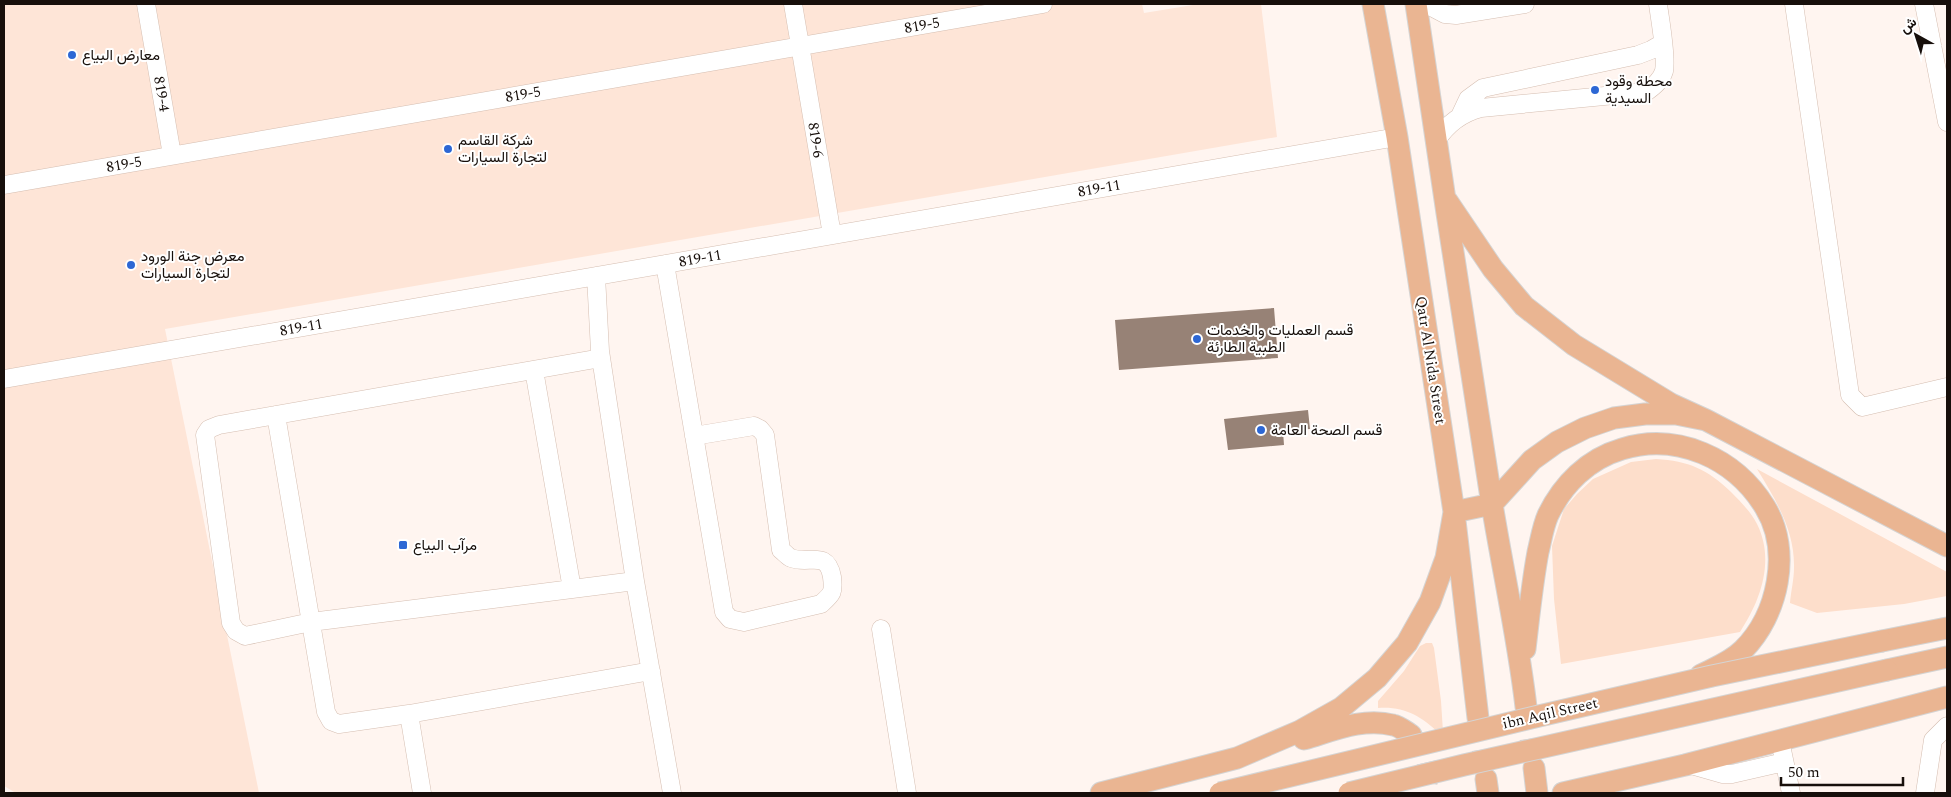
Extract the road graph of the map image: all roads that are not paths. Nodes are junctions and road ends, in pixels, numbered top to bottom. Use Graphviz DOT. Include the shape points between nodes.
graph roads {
  1 [pos="146,4"];
  2 [pos="794,4"];
  3 [pos="1043,4"];
  4 [pos="1373,4"];
  5 [pos="1416,4"];
  6 [pos="1426,4"];
  7 [pos="1525,4"];
  8 [pos="1658,4"];
  9 [pos="1794,4"];
  10 [pos="1924,4"];
  11 [pos="1663,42"];
  12 [pos="801,46"];
  13 [pos="1460,116"];
  14 [pos="1947,122"];
  15 [pos="1397,137"];
  16 [pos="1436,141"];
  17 [pos="172,155"];
  18 [pos="4,184"];
  19 [pos="1443,196"];
  20 [pos="832,235"];
  21 [pos="665,264"];
  22 [pos="596,276"];
  23 [pos="600,354"];
  24 [pos="534,370"];
  25 [pos="4,379"];
  26 [pos="1947,387"];
  27 [pos="276,415"];
  28 [pos="1706,420"];
  29 [pos="694,436"];
  30 [pos="1492,504"];
  31 [pos="1454,512"];
  32 [pos="1947,546"];
  33 [pos="635,581"];
  34 [pos="572,589"];
  35 [pos="311,622"];
  36 [pos="1947,628"];
  37 [pos="881,629"];
  38 [pos="1947,657"];
  39 [pos="651,671"];
  40 [pos="1522,672"];
  41 [pos="1688,682"];
  42 [pos="1947,697"];
  43 [pos="1526,707"];
  44 [pos="409,714"];
  45 [pos="1478,718"];
  46 [pos="1947,726"];
  47 [pos="1411,735"];
  48 [pos="1780,740"];
  49 [pos="1237,758"];
  50 [pos="1784,762"];
  51 [pos="1686,765"];
  52 [pos="1534,768"];
  53 [pos="422,793"];
  54 [pos="669,793"];
  55 [pos="908,793"];
  56 [pos="1101,793"];
  57 [pos="1220,793"];
  58 [pos="1349,793"];
  59 [pos="1537,793"];
  60 [pos="1563,793"];
  61 [pos="1637,793"];
  62 [pos="1791,793"];
  63 [pos="1925,793"];
  1 -- 17 [label="street, 819-4"];
  2 -- 12 [label="street, 819-6"];
  3 -- 12 [label="street, 819-5"];
  4 -- 15 [label="main road, Qatr Al Nida Street"];
  5 -- 16 [label="main road"];
  6 -- 7 [label="street" via="1445,14 1456,15"];
  8 -- 11 [label="street"];
  9 -- 26 [label="street" via="1850,395 1862,407"];
  10 -- 14 [label="street"];
  11 -- 13 [label="street" via="1638,55 1483,88 1468,99"];
  11 -- 13 [label="street" via="1664,70 1657,83 1646,92 1481,108"];
  12 -- 17 [label="street, 819-5"];
  12 -- 20 [label="street, 819-6"];
  13 -- 16 [label="street"];
  15 -- 20 [label="street, 819-11"];
  15 -- 31 [label="main road, Qatr Al Nida Street"];
  16 -- 19 [label="main road"];
  17 -- 18 [label="street, 819-5"];
  19 -- 28 [label="main road" via="1524,306 1574,345 1671,404"];
  19 -- 30 [label="main road"];
  20 -- 21 [label="street, 819-11"];
  21 -- 22 [label="street, 819-11"];
  21 -- 29 [label="street"];
  22 -- 23 [label="street"];
  22 -- 25 [label="street, 819-11"];
  23 -- 24 [label="street"];
  23 -- 33 [label="street"];
  24 -- 27 [label="street"];
  24 -- 34 [label="street"];
  27 -- 35 [label="street"];
  27 -- 35 [label="street" via="219,425 209,428 204,435 232,623 236,631 245,636"];
  28 -- 30 [label="main road" via="1676,414 1645,414 1614,418 1585,428 1532,460"];
  28 -- 32 [label="main road"];
  29 -- 29 [label="street" via="724,612 730,619 744,622 821,604 834,589 830,567 823,561 790,558 781,550 765,435 760,428 754,426"];
  30 -- 31 [label="main road"];
  30 -- 40 [label="main road"];
  31 -- 45 [label="main road, Qatr Al Nida Street"];
  31 -- 49 [label="main road" via="1446,558 1430,602 1407,642 1377,678 1341,708 1300,731"];
  33 -- 34 [label="street"];
  33 -- 39 [label="street"];
  34 -- 35 [label="street"];
  35 -- 44 [label="street" via="330,721 339,724"];
  36 -- 41 [label="main road, ibn Aqil Street, bridge"];
  37 -- 55 [label="street"];
  38 -- 58 [label="main road, bridge"];
  39 -- 44 [label="street"];
  39 -- 54 [label="street"];
  40 -- 41 [label="main road, bridge" via="1535,567 1547,517 1561,492 1581,470 1609,453 1636,444 1667,443 1702,452 1728,466 1765,507 1776,537 1776,592 1755,634 1742,651"];
  40 -- 43 [label="main road"];
  41 -- 57 [label="main road, ibn Aqil Street, bridge"];
  42 -- 48 [label="main road"];
  44 -- 53 [label="street"];
  46 -- 63 [label="street" via="1933,740"];
  47 -- 49 [label="main road" via="1395,725 1357,723"];
  48 -- 50 [label="street"];
  48 -- 51 [label="main road"];
  49 -- 56 [label="main road"];
  50 -- 51 [label="street" via="1732,774"];
  50 -- 62 [label="street"];
  51 -- 60 [label="main road"];
  51 -- 61 [label="main road"];
  52 -- 59 [label="main road"];
}
